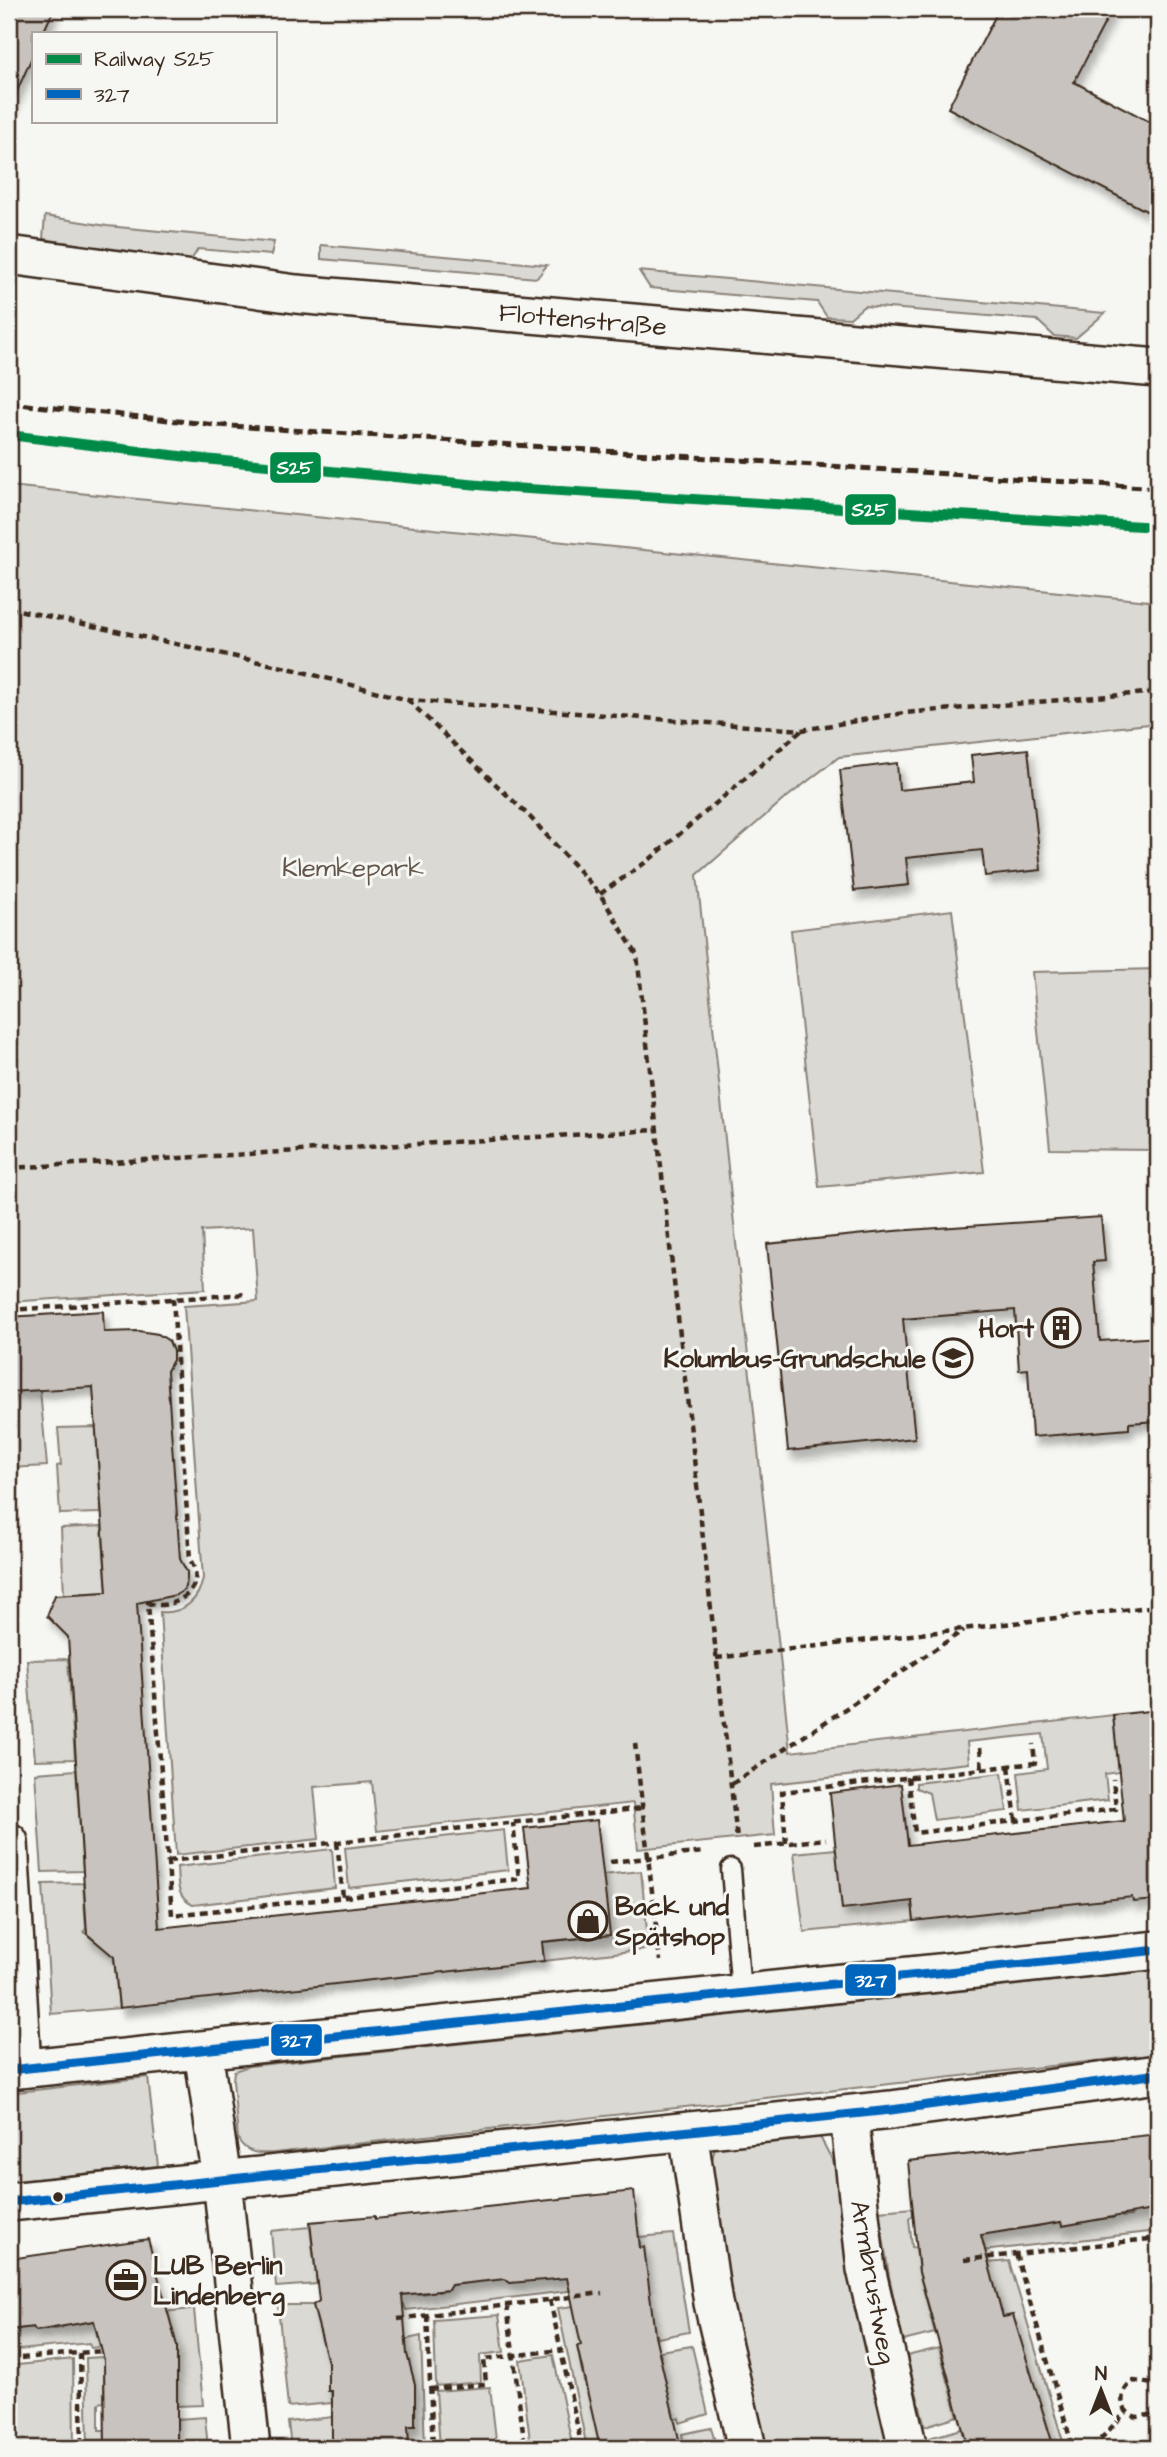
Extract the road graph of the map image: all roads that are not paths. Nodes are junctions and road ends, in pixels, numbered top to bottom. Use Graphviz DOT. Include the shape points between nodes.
graph roads {
  1 [pos="9,255"];
  2 [pos="1158,368"];
  3 [pos="9,1842"];
  4 [pos="731,1869"];
  5 [pos="1158,1951"];
  6 [pos="741,1993"];
  7 [pos="203,2050"];
  8 [pos="15,2069"];
  9 [pos="1158,2074"];
  10 [pos="849,2115"];
  11 [pos="688,2131"];
  12 [pos="222,2180"];
  13 [pos="9,2202"];
  14 [pos="251,2448"];
  15 [pos="747,2448"];
  16 [pos="908,2448"];
  1 -- 2 [label="street, Flottenstraße" via="296,295"];
  3 -- 8 [label="street"];
  4 -- 6 [label="lane"];
  5 -- 6 [label="street"];
  6 -- 7 [label="street"];
  7 -- 8 [label="street"];
  7 -- 12 [label="street"];
  9 -- 10 [label="street"];
  10 -- 11 [label="street"];
  10 -- 16 [label="street, Armbrustweg" via="866,2269"];
  11 -- 12 [label="street"];
  11 -- 15 [label="street" via="713,2303"];
  12 -- 13 [label="street"];
  12 -- 14 [label="street"];
}
